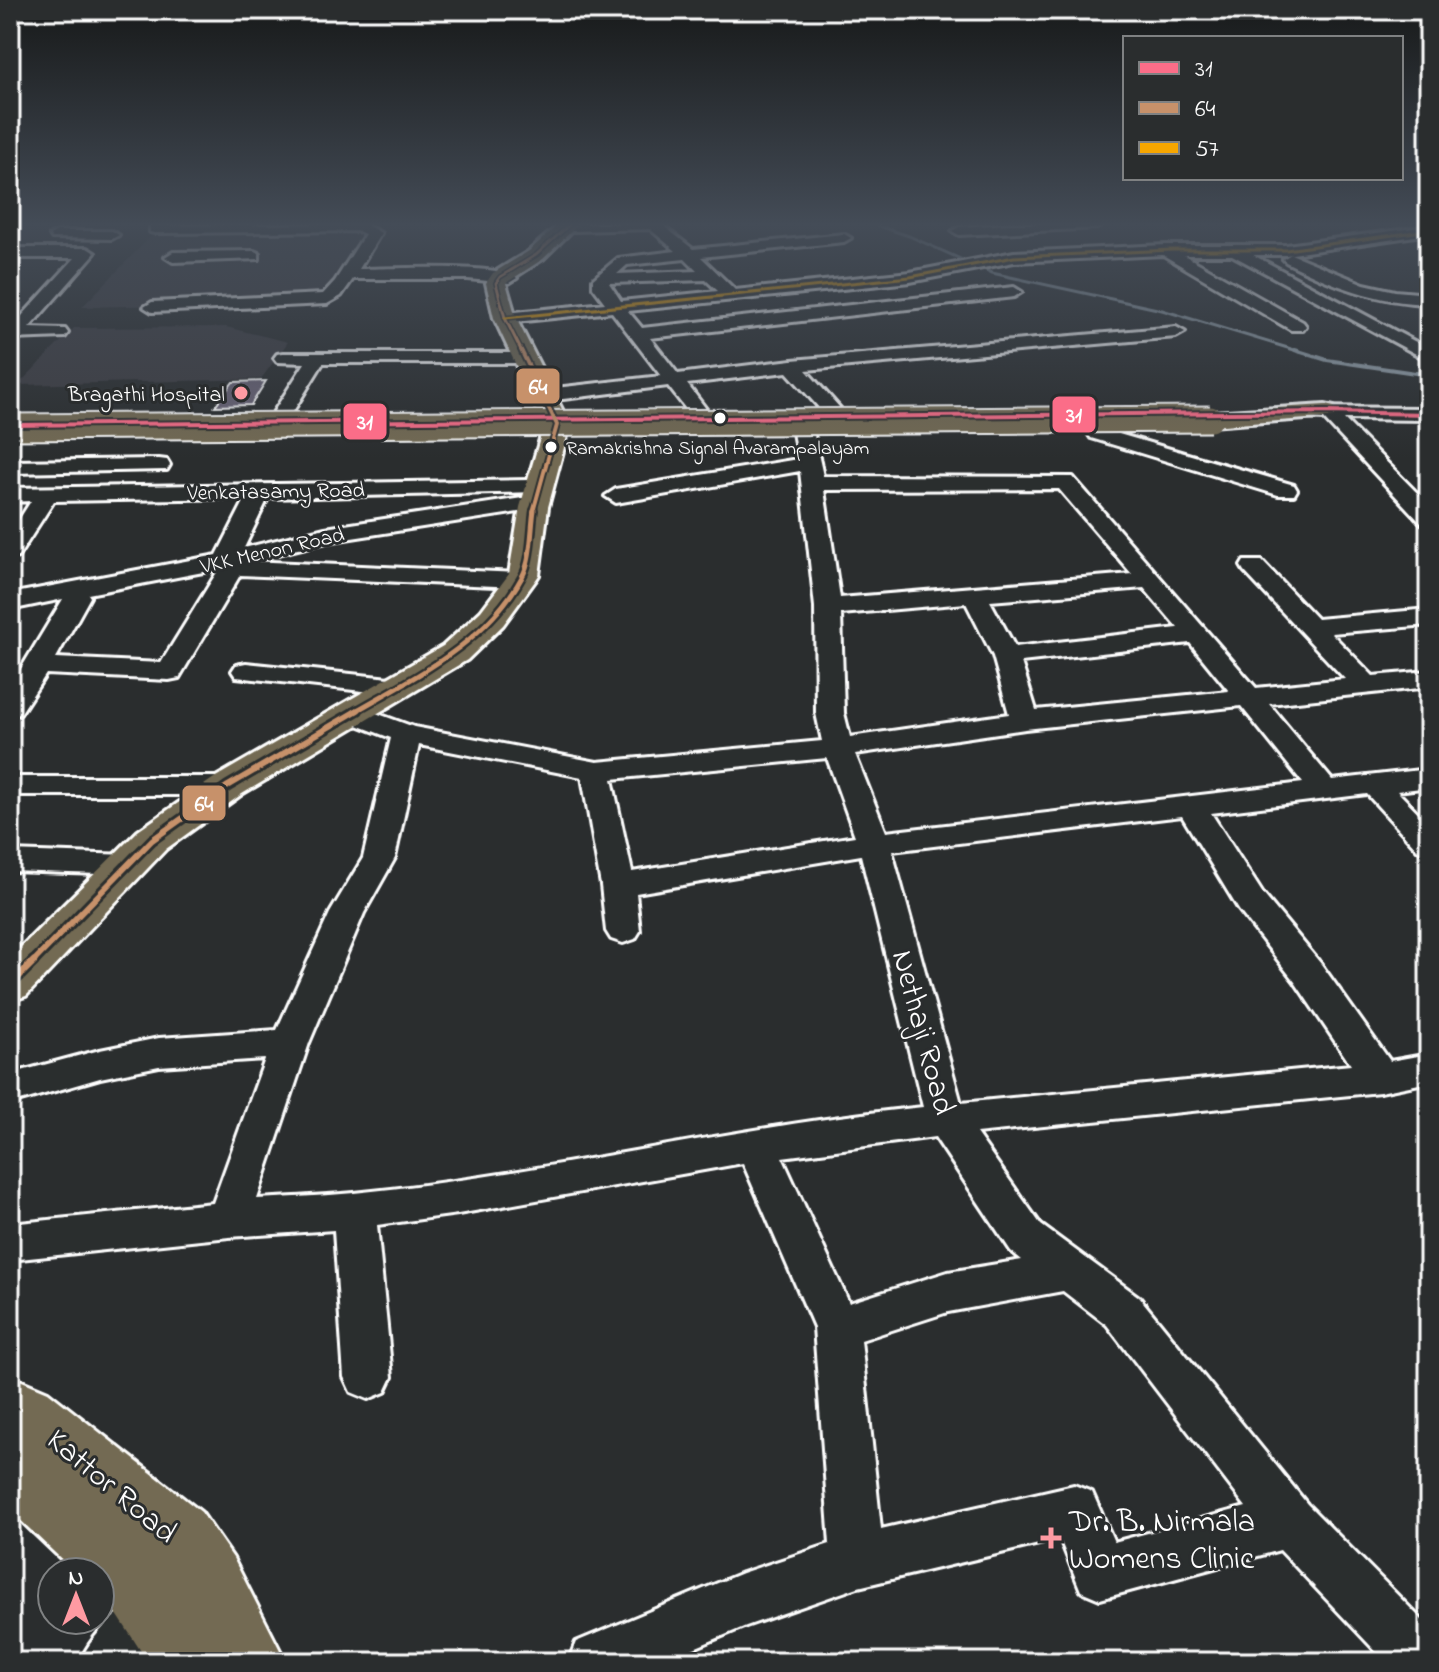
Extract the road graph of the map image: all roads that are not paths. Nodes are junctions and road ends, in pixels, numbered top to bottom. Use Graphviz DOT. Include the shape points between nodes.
graph roads {
  1 [pos="42,302"];
  2 [pos="309,302"];
  3 [pos="504,302"];
  4 [pos="614,302"];
  5 [pos="675,302"];
  6 [pos="924,302"];
  7 [pos="1255,302"];
  8 [pos="1330,302"];
  9 [pos="152,307"];
  10 [pos="619,308"];
  11 [pos="511,318"];
  12 [pos="764,320"];
  13 [pos="1024,323"];
  14 [pos="1297,326"];
  15 [pos="1176,332"];
  16 [pos="59,333"];
  17 [pos="12,334"];
  18 [pos="638,334"];
  19 [pos="865,337"];
  20 [pos="1050,342"];
  21 [pos="650,350"];
  22 [pos="1429,356"];
  23 [pos="883,357"];
  24 [pos="283,358"];
  25 [pos="524,358"];
  26 [pos="317,359"];
  27 [pos="792,366"];
  28 [pos="673,381"];
  29 [pos="555,394"];
  30 [pos="1329,416"];
  31 [pos="1429,417"];
  32 [pos="703,418"];
  33 [pos="1259,418"];
  34 [pos="813,419"];
  35 [pos="560,421"];
  36 [pos="277,422"];
  37 [pos="1300,422"];
  38 [pos="1091,423"];
  39 [pos="10,427"];
  40 [pos="159,465"];
  41 [pos="10,467"];
  42 [pos="812,473"];
  43 [pos="261,490"];
  44 [pos="1286,490"];
  45 [pos="47,494"];
  46 [pos="10,495"];
  47 [pos="616,496"];
  48 [pos="537,499"];
  49 [pos="1429,518"];
  50 [pos="10,552"];
  51 [pos="229,563"];
  52 [pos="1253,566"];
  53 [pos="520,580"];
  54 [pos="1150,580"];
  55 [pos="974,595"];
  56 [pos="77,597"];
  57 [pos="10,602"];
  58 [pos="828,607"];
  59 [pos="10,610"];
  60 [pos="1429,617"];
  61 [pos="1310,627"];
  62 [pos="1197,634"];
  63 [pos="1006,656"];
  64 [pos="38,665"];
  65 [pos="246,671"];
  66 [pos="1429,679"];
  67 [pos="1366,685"];
  68 [pos="399,687"];
  69 [pos="1248,696"];
  70 [pos="10,708"];
  71 [pos="354,714"];
  72 [pos="1025,720"];
  73 [pos="407,734"];
  74 [pos="838,748"];
  75 [pos="597,771"];
  76 [pos="1429,778"];
  77 [pos="1374,784"];
  78 [pos="10,786"];
  79 [pos="228,786"];
  80 [pos="1324,790"];
  81 [pos="1191,806"];
  82 [pos="874,843"];
  83 [pos="1429,843"];
  84 [pos="10,861"];
  85 [pos="129,865"];
  86 [pos="618,885"];
  87 [pos="623,931"];
  88 [pos="10,985"];
  89 [pos="290,1043"];
  90 [pos="1429,1068"];
  91 [pos="1380,1077"];
  92 [pos="10,1089"];
  93 [pos="946,1121"];
  94 [pos="756,1145"];
  95 [pos="354,1211"];
  96 [pos="229,1219"];
  97 [pos="10,1242"];
  98 [pos="1070,1271"];
  99 [pos="837,1327"];
  100 [pos="368,1377"];
  101 [pos="10,1404"];
  102 [pos="10,1468"];
  103 [pos="1289,1522"];
  104 [pos="858,1561"];
  105 [pos="185,1620"];
  106 [pos="108,1662"];
  107 [pos="251,1662"];
  108 [pos="596,1662"];
  109 [pos="1424,1662"];
  1 -- 17 [label="street"];
  2 -- 9 [label="street"];
  3 -- 11 [label="main road"];
  4 -- 10 [label="street"];
  5 -- 10 [label="street"];
  6 -- 12 [label="street"];
  7 -- 14 [label="street"];
  8 -- 22 [label="street"];
  10 -- 11 [label="street"];
  10 -- 18 [label="street"];
  11 -- 25 [label="main road"];
  11 -- 29 [label="main road"];
  12 -- 18 [label="street"];
  12 -- 21 [label="street" via="765,337"];
  13 -- 20 [label="street"];
  15 -- 20 [label="street"];
  16 -- 17 [label="street"];
  18 -- 21 [label="street"];
  19 -- 23 [label="street"];
  20 -- 23 [label="street"];
  21 -- 28 [label="street"];
  23 -- 27 [label="street"];
  24 -- 26 [label="street"];
  25 -- 26 [label="street"];
  25 -- 35 [label="main road"];
  26 -- 36 [label="street"];
  27 -- 28 [label="street"];
  27 -- 34 [label="street"];
  28 -- 29 [label="street"];
  28 -- 32 [label="street"];
  29 -- 35 [label="main road"];
  30 -- 31 [label="street"];
  30 -- 33 [label="main road"];
  30 -- 34 [label="street"];
  30 -- 37 [label="street"];
  30 -- 49 [label="street"];
  32 -- 34 [label="street"];
  32 -- 35 [label="street"];
  33 -- 37 [label="main road"];
  33 -- 39 [label="main road, bridge"];
  34 -- 35 [label="street"];
  34 -- 38 [label="street"];
  34 -- 42 [label="street, Nethaji Road"];
  35 -- 36 [label="main road"];
  35 -- 39 [label="main road"];
  35 -- 48 [label="main road"];
  36 -- 39 [label="main road"];
  37 -- 38 [label="street"];
  38 -- 44 [label="street" via="1098,434"];
  40 -- 41 [label="street"];
  42 -- 47 [label="street"];
  42 -- 54 [label="street" via="1065,482"];
  42 -- 58 [label="street, Nethaji Road"];
  43 -- 45 [label="street, Venkatasamy Road"];
  43 -- 48 [label="street, Venkatasamy Road"];
  43 -- 51 [label="street"];
  45 -- 46 [label="street, Venkatasamy Road"];
  45 -- 50 [label="street"];
  48 -- 51 [label="street, VKK Menon Road"];
  48 -- 53 [label="main road"];
  51 -- 53 [label="street" via="256,570"];
  51 -- 56 [label="street, VKK Menon Road"];
  51 -- 57 [label="street, VKK Menon Road"];
  51 -- 64 [label="street" via="169,672"];
  52 -- 61 [label="street"];
  53 -- 68 [label="main road" via="492,618 455,653"];
  54 -- 55 [label="street"];
  54 -- 62 [label="street"];
  55 -- 58 [label="street"];
  55 -- 63 [label="street"];
  56 -- 59 [label="street, VKK Menon Road"];
  56 -- 64 [label="street"];
  58 -- 74 [label="street, Nethaji Road" via="830,713"];
  60 -- 61 [label="street"];
  61 -- 67 [label="street"];
  62 -- 63 [label="street"];
  62 -- 69 [label="street"];
  63 -- 72 [label="street"];
  64 -- 70 [label="street"];
  65 -- 68 [label="street"];
  66 -- 67 [label="street"];
  67 -- 69 [label="street"];
  68 -- 71 [label="main road"];
  69 -- 72 [label="street"];
  69 -- 80 [label="street"];
  71 -- 73 [label="street"];
  71 -- 79 [label="main road"];
  72 -- 74 [label="street"];
  73 -- 75 [label="street"];
  73 -- 89 [label="street" via="379,858 347,913"];
  74 -- 75 [label="street"];
  74 -- 82 [label="street, Nethaji Road"];
  75 -- 86 [label="street"];
  76 -- 77 [label="street"];
  77 -- 80 [label="street"];
  77 -- 83 [label="street"];
  78 -- 79 [label="street"];
  79 -- 85 [label="main road" via="152,840"];
  80 -- 81 [label="street"];
  81 -- 82 [label="street"];
  81 -- 91 [label="street" via="1251,902"];
  82 -- 86 [label="street"];
  82 -- 93 [label="street, Nethaji Road"];
  84 -- 85 [label="street"];
  85 -- 88 [label="main road"];
  86 -- 87 [label="street"];
  89 -- 92 [label="street" via="159,1052"];
  89 -- 96 [label="street"];
  90 -- 91 [label="street"];
  91 -- 93 [label="street"];
  93 -- 94 [label="street"];
  93 -- 98 [label="street, Nethaji Road" via="1026,1238"];
  94 -- 95 [label="street"];
  94 -- 99 [label="street"];
  95 -- 96 [label="street"];
  95 -- 100 [label="street"];
  96 -- 97 [label="street"];
  98 -- 99 [label="street" via="948,1292"];
  98 -- 103 [label="street, Nethaji Road" via="1123,1311"];
  99 -- 104 [label="street"];
  101 -- 105 [label="main road, Kattor Road" via="27,1412 178,1535"];
  102 -- 105 [label="main road, Kattor Road" via="137,1584"];
  103 -- 104 [label="street" via="1100,1572 1074,1510"];
  103 -- 109 [label="street, Nethaji Road"];
  104 -- 108 [label="street" via="742,1600"];
  105 -- 106 [label="street"];
  105 -- 107 [label="main road, Kattor Road"];
}
